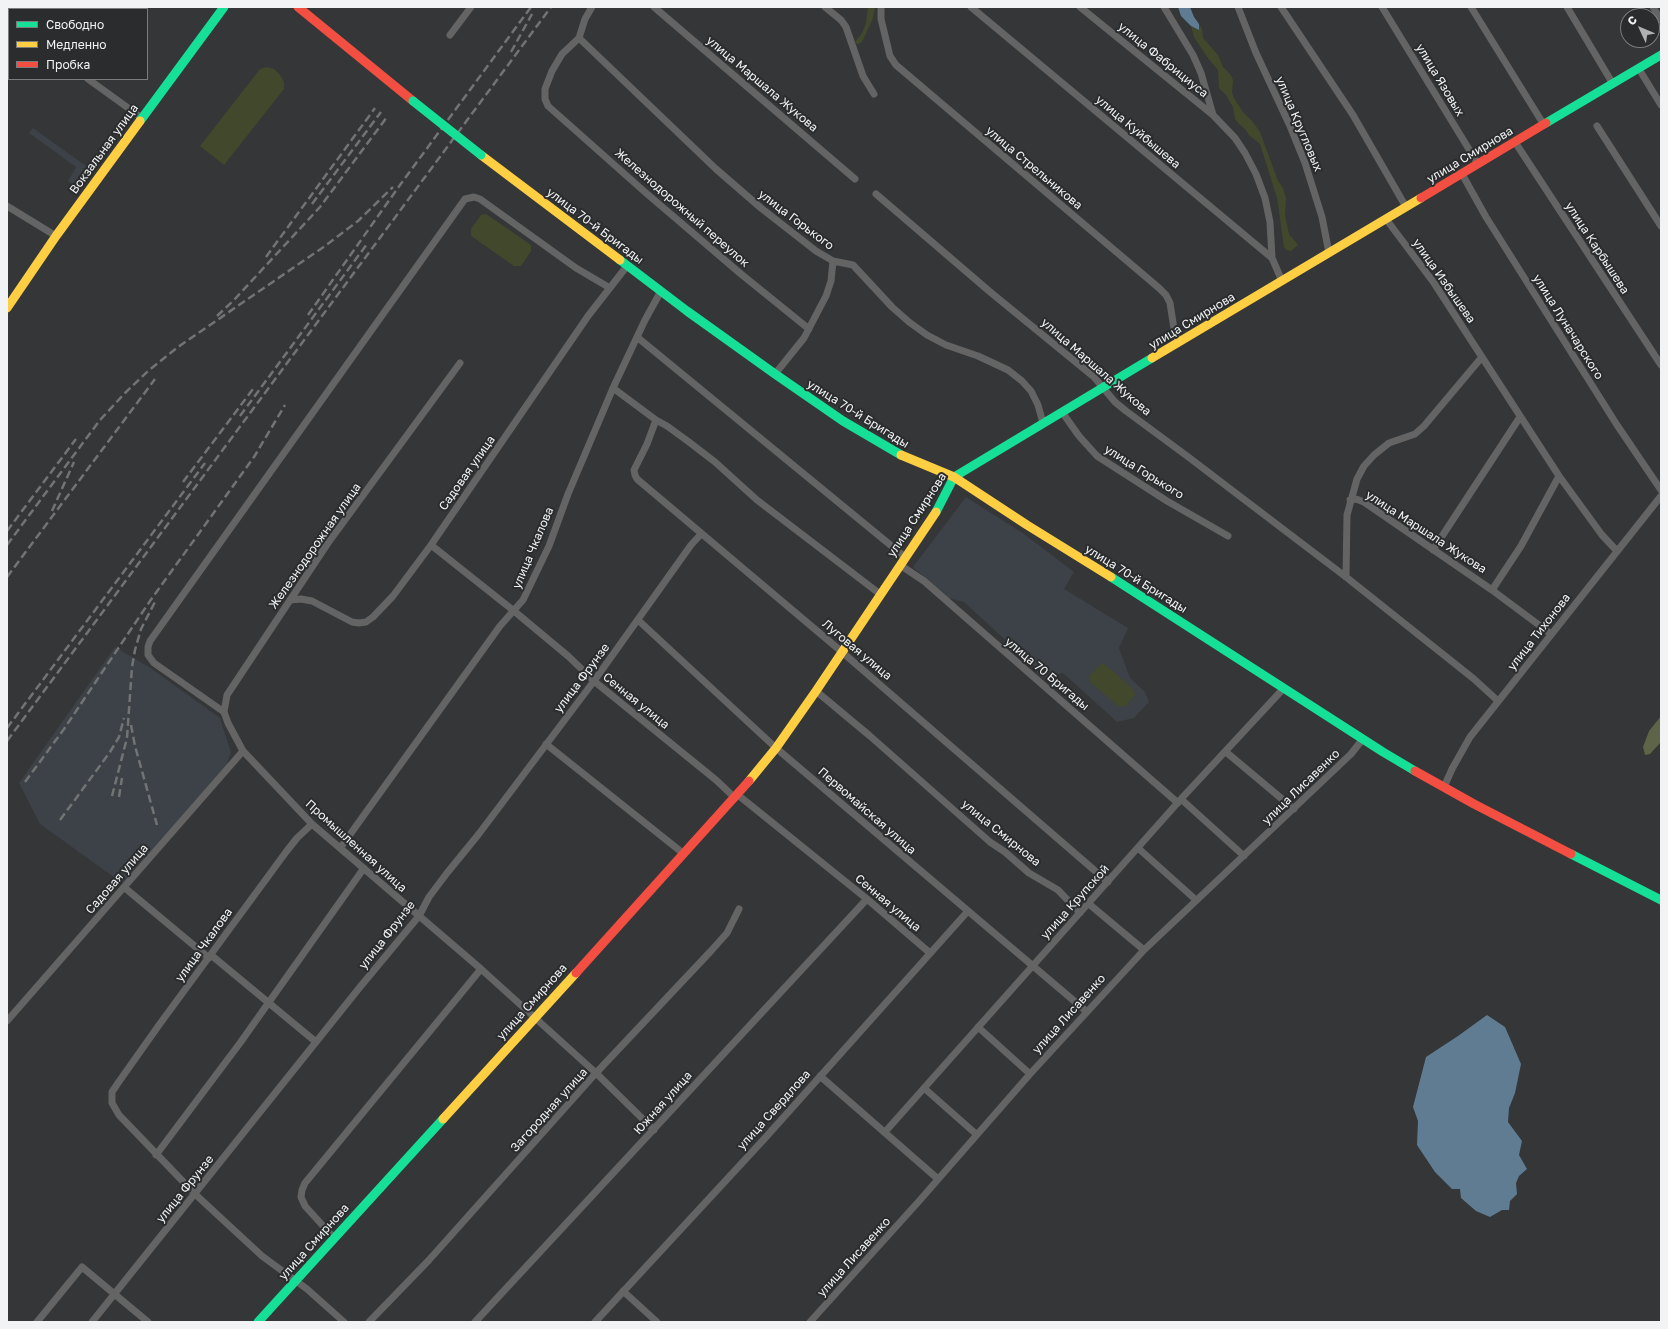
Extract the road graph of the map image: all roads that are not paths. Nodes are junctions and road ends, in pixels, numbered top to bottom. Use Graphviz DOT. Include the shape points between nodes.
graph roads {
  1 [pos="224,7"];
  2 [pos="298,7"];
  3 [pos="471,7"];
  4 [pos="592,7"];
  5 [pos="654,7"];
  6 [pos="825,7"];
  7 [pos="881,7"];
  8 [pos="971,7"];
  9 [pos="1080,7"];
  10 [pos="1164,7"];
  11 [pos="1238,7"];
  12 [pos="1281,7"];
  13 [pos="1382,7"];
  14 [pos="1471,7"];
  15 [pos="1566,7"];
  16 [pos="1653,7"];
  17 [pos="1661,20"];
  18 [pos="450,35"];
  19 [pos="579,38"];
  20 [pos="1661,55"];
  21 [pos="1639,69"];
  22 [pos="89,80"];
  23 [pos="1613,84"];
  24 [pos="874,94"];
  25 [pos="1661,105"];
  26 [pos="1213,115"];
  27 [pos="142,118"];
  28 [pos="1544,125"];
  29 [pos="1597,126"];
  30 [pos="1515,142"];
  31 [pos="1478,164"];
  32 [pos="1462,174"];
  33 [pos="855,179"];
  34 [pos="876,194"];
  35 [pos="7,206"];
  36 [pos="1406,207"];
  37 [pos="1386,219"];
  38 [pos="1661,226"];
  39 [pos="56,236"];
  40 [pos="1329,253"];
  41 [pos="1272,258"];
  42 [pos="833,261"];
  43 [pos="627,266"];
  44 [pos="1282,281"];
  45 [pos="610,288"];
  46 [pos="661,291"];
  47 [pos="7,308"];
  48 [pos="809,328"];
  49 [pos="637,337"];
  50 [pos="1179,342"];
  51 [pos="1482,357"];
  52 [pos="460,362"];
  53 [pos="1661,365"];
  54 [pos="774,374"];
  55 [pos="613,388"];
  56 [pos="1103,388"];
  57 [pos="1062,412"];
  58 [pos="1520,417"];
  59 [pos="656,420"];
  60 [pos="1043,423"];
  61 [pos="1559,476"];
  62 [pos="954,477"];
  63 [pos="1661,490"];
  64 [pos="1661,496"];
  65 [pos="1350,500"];
  66 [pos="701,534"];
  67 [pos="1228,536"];
  68 [pos="431,545"];
  69 [pos="1433,550"];
  70 [pos="1617,551"];
  71 [pos="903,561"];
  72 [pos="1346,577"];
  73 [pos="1492,590"];
  74 [pos="880,594"];
  75 [pos="290,600"];
  76 [pos="514,611"];
  77 [pos="638,620"];
  78 [pos="1551,634"];
  79 [pos="842,652"];
  80 [pos="594,681"];
  81 [pos="1284,688"];
  82 [pos="816,691"];
  83 [pos="1498,702"];
  84 [pos="224,712"];
  85 [pos="1362,740"];
  86 [pos="546,744"];
  87 [pos="776,748"];
  88 [pos="243,751"];
  89 [pos="1226,752"];
  90 [pos="1444,787"];
  91 [pos="736,796"];
  92 [pos="1180,801"];
  93 [pos="1294,809"];
  94 [pos="312,824"];
  95 [pos="341,847"];
  96 [pos="1138,848"];
  97 [pos="684,854"];
  98 [pos="1244,856"];
  99 [pos="364,868"];
  100 [pos="1108,882"];
  101 [pos="125,888"];
  102 [pos="867,898"];
  103 [pos="1196,900"];
  104 [pos="1661,900"];
  105 [pos="1089,904"];
  106 [pos="739,909"];
  107 [pos="968,911"];
  108 [pos="1080,913"];
  109 [pos="419,916"];
  110 [pos="1144,950"];
  111 [pos="930,953"];
  112 [pos="210,957"];
  113 [pos="1033,966"];
  114 [pos="481,969"];
  115 [pos="268,1003"];
  116 [pos="1086,1011"];
  117 [pos="534,1017"];
  118 [pos="7,1021"];
  119 [pos="978,1028"];
  120 [pos="316,1042"];
  121 [pos="596,1073"];
  122 [pos="1030,1074"];
  123 [pos="820,1076"];
  124 [pos="924,1088"];
  125 [pos="654,1130"];
  126 [pos="885,1132"];
  127 [pos="976,1134"];
  128 [pos="156,1155"];
  129 [pos="938,1179"];
  130 [pos="195,1194"];
  131 [pos="334,1238"];
  132 [pos="295,1280"];
  133 [pos="623,1292"];
  134 [pos="115,1294"];
  135 [pos="37,1322"];
  136 [pos="92,1322"];
  137 [pos="148,1322"];
  138 [pos="258,1322"];
  139 [pos="344,1322"];
  140 [pos="370,1322"];
  141 [pos="475,1322"];
  142 [pos="595,1322"];
  143 [pos="657,1322"];
  144 [pos="810,1322"];
  1 -- 27 [label="main road, Вокзальная улица"];
  2 -- 43 [label="main road, улица 70-й Бригады, bridge" via="481,156"];
  3 -- 18 [label="street"];
  4 -- 19 [label="street"];
  5 -- 33 [label="street, улица Маршала Жукова"];
  6 -- 24 [label="street" via="846,27 863,76"];
  7 -- 50 [label="street, улица Стрельникова" via="881,19 890,56 896,65 1159,288 1170,303"];
  8 -- 41 [label="street, улица Куйбышева"];
  9 -- 26 [label="street, улица Фабрициуса"];
  10 -- 26 [label="street, улица Фабрициуса" via="1193,54"];
  11 -- 40 [label="street, улица Кругловых" via="1304,163 1322,217"];
  12 -- 36 [label="street" via="1353,115"];
  13 -- 31 [label="street, улица Язовых"];
  14 -- 28 [label="street"];
  15 -- 23 [label="street"];
  16 -- 17 [label="street"];
  19 -- 42 [label="street, улица Горького" via="716,169 761,208 816,251"];
  19 -- 48 [label="street, Железнодорожный переулок" via="562,54 552,71 545,89 545,100 556,113 646,193"];
  20 -- 21 [label="main road, улица Смирнова"];
  21 -- 23 [label="main road, улица Смирнова"];
  21 -- 25 [label="street"];
  22 -- 27 [label="street"];
  23 -- 28 [label="main road, улица Смирнова"];
  26 -- 41 [label="street, улица Фабрициуса" via="1235,138 1256,174 1270,222"];
  27 -- 39 [label="main road, Вокзальная улица"];
  28 -- 30 [label="main road, улица Смирнова"];
  29 -- 38 [label="street"];
  30 -- 31 [label="main road, улица Смирнова"];
  30 -- 53 [label="street, улица Карбышева"];
  31 -- 32 [label="main road, улица Смирнова"];
  32 -- 36 [label="main road, улица Смирнова"];
  32 -- 63 [label="street, улица Луначарского" via="1490,224"];
  34 -- 56 [label="street, улица Маршала Жукова" via="1094,377"];
  35 -- 39 [label="street"];
  36 -- 37 [label="main road, улица Смирнова"];
  37 -- 40 [label="main road, улица Смирнова"];
  37 -- 51 [label="street, улица Избышева" via="1434,284"];
  39 -- 47 [label="main road, Вокзальная улица"];
  40 -- 44 [label="main road, улица Смирнова"];
  41 -- 44 [label="street, улица Куйбышева"];
  42 -- 48 [label="street" via="826,296"];
  42 -- 60 [label="street, улица Горького" via="853,265 892,307 928,335 1008,370 1031,391"];
  43 -- 45 [label="street, Садовая улица"];
  43 -- 46 [label="main road, улица 70-й Бригады"];
  44 -- 50 [label="main road, улица Смирнова"];
  45 -- 68 [label="street, Садовая улица" via="588,316"];
  45 -- 84 [label="street" via="576,268 480,199 474,196 465,199 150,640 148,655 154,663"];
  46 -- 49 [label="street, улица Чкалова"];
  46 -- 54 [label="main road, улица 70-й Бригады"];
  48 -- 54 [label="street" via="800,344"];
  49 -- 55 [label="street, улица Чкалова"];
  49 -- 71 [label="street, улица 70 Бригады"];
  50 -- 56 [label="main road, улица Смирнова"];
  51 -- 58 [label="street, улица Избышева"];
  51 -- 65 [label="street" via="1424,426 1415,434 1389,443 1374,455 1356,479"];
  52 -- 75 [label="street, Железнодорожная улица" via="328,543"];
  54 -- 62 [label="main road, улица 70-й Бригады" via="843,421 898,454"];
  55 -- 59 [label="street"];
  55 -- 76 [label="street, улица Чкалова" via="530,587"];
  56 -- 57 [label="main road, улица Смирнова"];
  56 -- 72 [label="street, улица Маршала Жукова" via="1126,412"];
  57 -- 60 [label="main road, улица Смирнова"];
  57 -- 67 [label="street, улица Горького" via="1097,456"];
  58 -- 61 [label="street, улица Избышева"];
  58 -- 69 [label="street"];
  59 -- 66 [label="street, Луговая улица" via="634,475"];
  59 -- 74 [label="street" via="715,462 757,500"];
  60 -- 62 [label="main road, улица Смирнова"];
  61 -- 70 [label="street, улица Избышева" via="1602,535"];
  61 -- 73 [label="street"];
  62 -- 71 [label="main road, улица Смирнова" via="935,513"];
  62 -- 81 [label="main road, улица 70-й Бригады"];
  64 -- 70 [label="street, улица Тихонова"];
  65 -- 69 [label="street, улица Маршала Жукова" via="1364,502"];
  65 -- 72 [label="street, улица Маршала Жукова" via="1346,528"];
  66 -- 77 [label="street, улица Фрунзе"];
  66 -- 79 [label="street, Луговая улица"];
  68 -- 75 [label="street, Садовая улица" via="393,596 366,622 352,622 312,601"];
  68 -- 76 [label="street, Сенная улица"];
  69 -- 73 [label="street, улица Маршала Жукова"];
  70 -- 78 [label="street, улица Тихонова"];
  71 -- 74 [label="main road, улица Смирнова"];
  71 -- 92 [label="street, улица 70 Бригады"];
  72 -- 83 [label="street, улица Маршала Жукова" via="1474,679"];
  73 -- 78 [label="street, улица Маршала Жукова"];
  74 -- 79 [label="main road, улица Смирнова"];
  75 -- 84 [label="street, Железнодорожная улица" via="227,695"];
  76 -- 80 [label="street, Сенная улица"];
  76 -- 95 [label="street, улица Чкалова" via="500,626"];
  77 -- 80 [label="street, улица Фрунзе"];
  77 -- 87 [label="street, Первомайская улица"];
  78 -- 83 [label="street, улица Тихонова"];
  79 -- 82 [label="main road, улица Смирнова"];
  79 -- 100 [label="street, Луговая улица"];
  80 -- 86 [label="street, улица Фрунзе"];
  80 -- 91 [label="street, Сенная улица"];
  81 -- 85 [label="main road, улица 70-й Бригады"];
  81 -- 89 [label="street, улица Крупской"];
  82 -- 87 [label="main road, улица Смирнова"];
  82 -- 108 [label="street, улица Смирнова" via="990,842 1029,873 1058,890"];
  83 -- 90 [label="street, улица Тихонова" via="1462,750"];
  84 -- 88 [label="street"];
  85 -- 90 [label="main road, улица 70-й Бригады"];
  85 -- 93 [label="street, улица Лисавенко"];
  86 -- 97 [label="street"];
  86 -- 109 [label="street, улица Фрунзе" via="429,897"];
  87 -- 91 [label="main road, улица Смирнова"];
  87 -- 107 [label="street, Первомайская улица"];
  88 -- 94 [label="street, Промышленная улица"];
  88 -- 101 [label="street, Садовая улица"];
  89 -- 92 [label="street, улица Крупской"];
  89 -- 93 [label="street"];
  90 -- 104 [label="main road, улица 70-й Бригады"];
  91 -- 97 [label="main road, улица Смирнова"];
  91 -- 102 [label="street, Сенная улица"];
  92 -- 96 [label="street, улица Крупской"];
  92 -- 98 [label="street, улица 70 Бригады"];
  93 -- 98 [label="street, улица Лисавенко"];
  94 -- 95 [label="street, Промышленная улица"];
  94 -- 112 [label="street, улица Чкалова" via="286,852"];
  95 -- 99 [label="street, Промышленная улица"];
  96 -- 100 [label="street, улица Крупской"];
  96 -- 103 [label="street"];
  97 -- 117 [label="main road, улица Смирнова"];
  98 -- 103 [label="street, улица Лисавенко"];
  99 -- 109 [label="street, Промышленная улица"];
  99 -- 115 [label="street"];
  100 -- 105 [label="street, улица Крупской"];
  101 -- 112 [label="street"];
  101 -- 118 [label="street, Садовая улица"];
  102 -- 111 [label="street, Сенная улица"];
  102 -- 125 [label="street, Южная улица"];
  103 -- 110 [label="street, улица Лисавенко"];
  105 -- 108 [label="street, улица Крупской"];
  105 -- 110 [label="street"];
  106 -- 121 [label="street, Загородная улица" via="727,933"];
  107 -- 111 [label="street, улица Свердлова"];
  107 -- 113 [label="street, Первомайская улица"];
  108 -- 113 [label="street, улица Крупской"];
  109 -- 114 [label="street, Промышленная улица"];
  109 -- 120 [label="street, улица Фрунзе"];
  110 -- 116 [label="street, улица Лисавенко"];
  111 -- 123 [label="street, улица Свердлова"];
  112 -- 115 [label="street"];
  112 -- 128 [label="street, улица Чкалова" via="112,1092 112,1103 119,1115"];
  113 -- 116 [label="street, Первомайская улица"];
  113 -- 119 [label="street, улица Крупской"];
  114 -- 117 [label="street, Промышленная улица"];
  114 -- 131 [label="street" via="306,1182 301,1198 305,1206"];
  115 -- 120 [label="street"];
  115 -- 128 [label="street"];
  116 -- 122 [label="street, улица Лисавенко"];
  117 -- 121 [label="street, Промышленная улица"];
  117 -- 131 [label="main road, улица Смирнова"];
  119 -- 122 [label="street"];
  119 -- 124 [label="street, улица Крупской"];
  120 -- 130 [label="street, улица Фрунзе"];
  121 -- 125 [label="street, Промышленная улица"];
  121 -- 140 [label="street, Загородная улица"];
  122 -- 127 [label="street, улица Лисавенко"];
  123 -- 126 [label="street"];
  123 -- 133 [label="street, улица Свердлова"];
  124 -- 126 [label="street, улица Крупской"];
  124 -- 127 [label="street"];
  125 -- 141 [label="street, Южная улица"];
  126 -- 129 [label="street"];
  127 -- 129 [label="street, улица Лисавенко"];
  128 -- 130 [label="street, улица Чкалова"];
  129 -- 144 [label="street, улица Лисавенко"];
  130 -- 132 [label="street, улица Чкалова" via="262,1256"];
  130 -- 134 [label="street, улица Фрунзе"];
  131 -- 132 [label="main road, улица Смирнова"];
  132 -- 138 [label="main road, улица Смирнова"];
  132 -- 139 [label="street, улица Чкалова"];
  133 -- 142 [label="street, улица Свердлова"];
  133 -- 143 [label="street"];
  134 -- 135 [label="street" via="82,1267"];
  134 -- 136 [label="street, улица Фрунзе"];
  134 -- 137 [label="street"];
}
